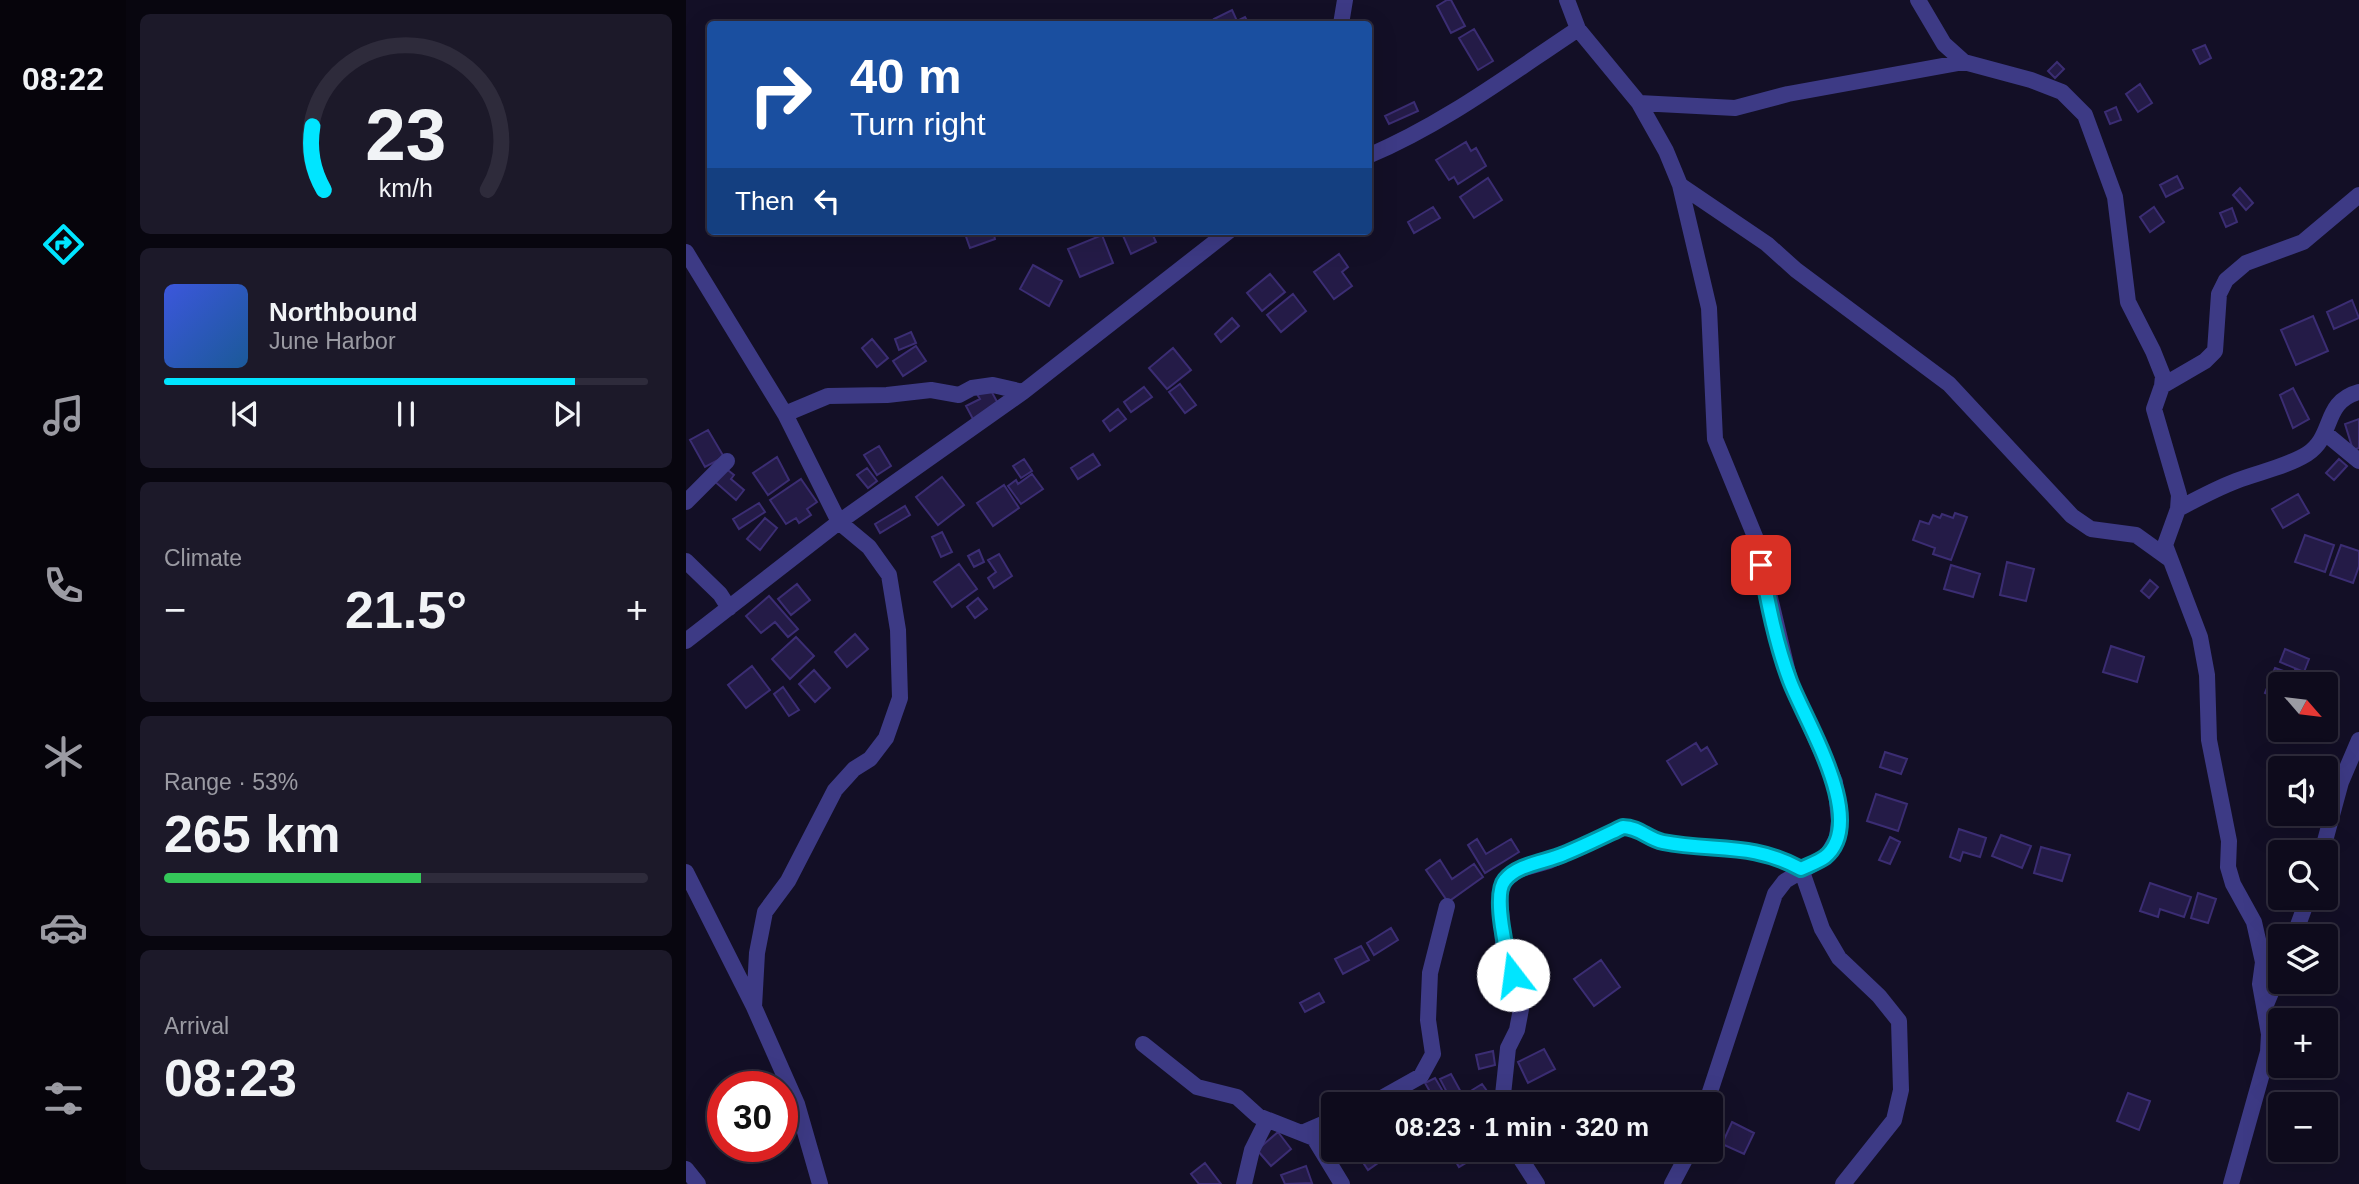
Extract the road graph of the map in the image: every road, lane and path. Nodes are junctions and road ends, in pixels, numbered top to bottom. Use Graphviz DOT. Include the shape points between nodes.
graph roads {
  1 [pos="1345,0"];
  2 [pos="1567,0"];
  3 [pos="1918,0"];
  4 [pos="1341,21"];
  5 [pos="1578,29"];
  6 [pos="1965,62"];
  7 [pos="1640,103"];
  8 [pos="1372,154"];
  9 [pos="1680,185"];
  10 [pos="2359,195"];
  11 [pos="1224,235"];
  12 [pos="686,252"];
  13 [pos="2162,386"];
  14 [pos="1023,392"];
  15 [pos="2359,392"];
  16 [pos="785,414"];
  17 [pos="2325,433"];
  18 [pos="727,461"];
  19 [pos="2359,461"];
  20 [pos="686,502"];
  21 [pos="2178,509"];
  22 [pos="839,522"];
  23 [pos="2168,558"];
  24 [pos="686,561"];
  25 [pos="729,608"];
  26 [pos="686,641"];
  27 [pos="2359,740"];
  28 [pos="2325,840"];
  29 [pos="1801,869"];
  30 [pos="686,872"];
  31 [pos="1447,906"];
  32 [pos="2270,994"];
  33 [pos="754,1007"];
  34 [pos="2264,1009"];
  35 [pos="1143,1044"];
  36 [pos="1392,1092"];
  37 [pos="1503,1092"];
  38 [pos="1710,1092"];
  39 [pos="1267,1120"];
  40 [pos="1321,1125"];
  41 [pos="1304,1132"];
  42 [pos="1523,1162"];
  43 [pos="1684,1162"];
  44 [pos="686,1169"];
  45 [pos="698,1184"];
  46 [pos="820,1184"];
  47 [pos="1244,1184"];
  48 [pos="1342,1184"];
  49 [pos="1537,1184"];
  50 [pos="1672,1184"];
  51 [pos="1843,1184"];
  52 [pos="2231,1184"];
  1 -- 4 [label="street"];
  2 -- 5 [label="street"];
  3 -- 6 [label="street" via="1944,44"];
  5 -- 7 [label="street"];
  5 -- 8 [label="street" via="1452,113"];
  6 -- 7 [label="street" via="1735,108"];
  6 -- 13 [label="street" via="2062,92 2085,115 2115,197 2129,302 2164,376"];
  7 -- 9 [label="street"];
  9 -- 23 [label="street" via="1767,244 1949,384 2072,516 2091,528 2136,535"];
  9 -- 29 [label="street" via="1709,308 1715,439 1756,539 1790,681 1835,782 1837,838 1827,856"];
  10 -- 13 [label="street" via="2304,243 2246,263 2226,280 2219,294 2215,351"];
  11 -- 14 [label="street"];
  12 -- 16 [label="street"];
  13 -- 21 [label="street" via="2154,409 2179,495"];
  14 -- 16 [label="street" via="993,385 959,395 930,390 828,396"];
  14 -- 22 [label="street"];
  15 -- 17 [label="street" via="2344,396"];
  16 -- 22 [label="street"];
  17 -- 19 [label="street"];
  17 -- 21 [label="street" via="2307,454 2206,493"];
  18 -- 20 [label="street"];
  21 -- 23 [label="street" via="2167,533"];
  22 -- 25 [label="street"];
  22 -- 33 [label="street" via="869,547 889,575 898,630 900,698 886,738 835,790 788,881 765,912"];
  23 -- 34 [label="street" via="2200,637 2207,675 2209,740 2229,841 2228,867 2254,922 2263,962"];
  24 -- 25 [label="street"];
  25 -- 26 [label="street"];
  27 -- 28 [label="street" via="2341,782"];
  29 -- 37 [label="street" via="1777,856 1662,842 1634,827 1623,827 1518,870 1504,881 1500,893 1503,942 1521,1009 1508,1048"];
  29 -- 38 [label="street" via="1775,894"];
  29 -- 51 [label="street" via="1822,929 1839,958 1899,1021 1901,1090 1894,1120"];
  30 -- 33 [label="street"];
  31 -- 36 [label="street" via="1430,973 1428,1020 1433,1054 1421,1076"];
  32 -- 34 [label="street"];
  33 -- 46 [label="street" via="797,1104"];
  34 -- 52 [label="street" via="2268,1052"];
  35 -- 39 [label="street" via="1197,1087 1237,1097"];
  39 -- 41 [label="street"];
  39 -- 47 [label="street" via="1252,1150"];
  40 -- 41 [label="street"];
  41 -- 48 [label="street" via="1322,1148"];
  42 -- 49 [label="street"];
  43 -- 50 [label="street"];
  44 -- 45 [label="street"];
}
